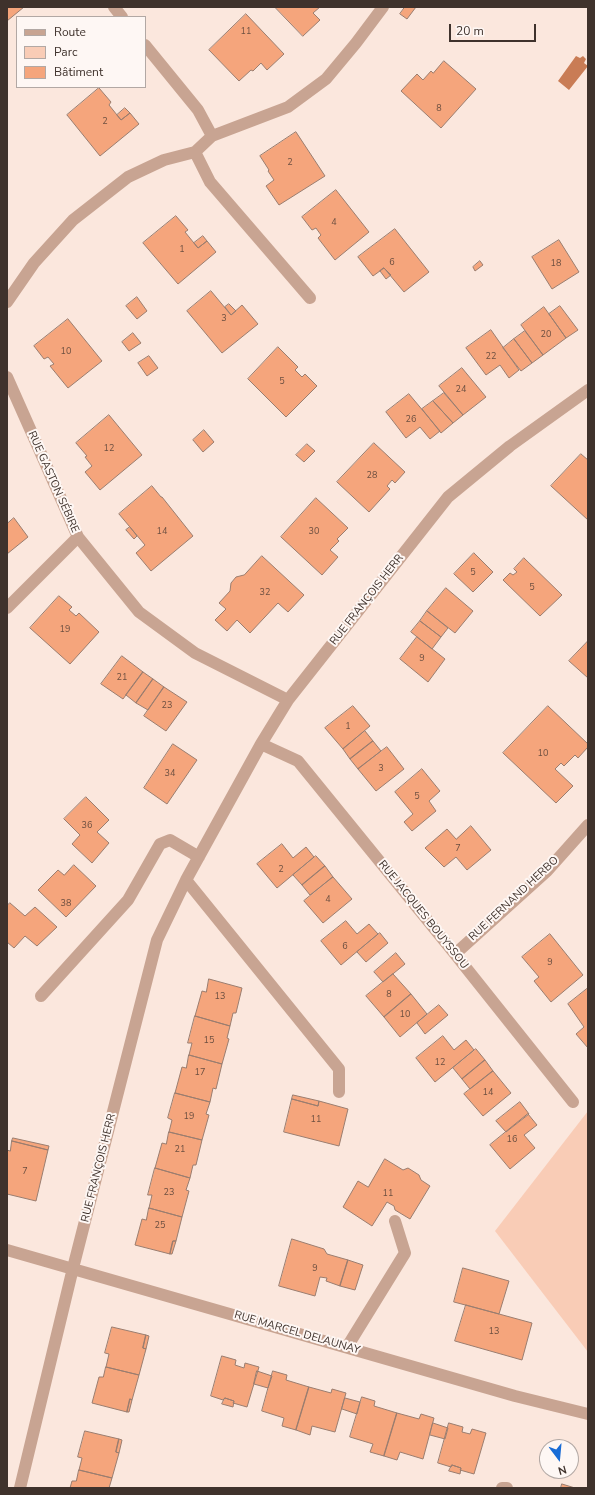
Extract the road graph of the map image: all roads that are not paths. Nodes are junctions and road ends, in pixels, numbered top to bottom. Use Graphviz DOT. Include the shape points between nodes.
graph roads {
  1 [pos="114,7"];
  2 [pos="383,7"];
  3 [pos="121,16"];
  4 [pos="146,46"];
  5 [pos="212,136"];
  6 [pos="195,152"];
  7 [pos="310,298"];
  8 [pos="7,302"];
  9 [pos="7,377"];
  10 [pos="586,393"];
  11 [pos="78,537"];
  12 [pos="7,608"];
  13 [pos="288,700"];
  14 [pos="261,744"];
  15 [pos="588,825"];
  16 [pos="199,857"];
  17 [pos="186,880"];
  18 [pos="456,954"];
  19 [pos="41,996"];
  20 [pos="339,1092"];
  21 [pos="572,1102"];
  22 [pos="395,1221"];
  23 [pos="7,1250"];
  24 [pos="73,1268"];
  25 [pos="347,1347"];
  26 [pos="588,1414"];
  27 [pos="20,1488"];
  28 [pos="502,1488"];
  29 [pos="507,1488"];
  1 -- 3 [label="street"];
  2 -- 5 [label="street" via="326,79 288,107"];
  4 -- 5 [label="street" via="198,110"];
  5 -- 6 [label="street"];
  6 -- 7 [label="street" via="210,182"];
  6 -- 8 [label="street" via="164,160 128,177 73,220 34,263"];
  9 -- 11 [label="street, RUE GASTON SÉBIRE"];
  10 -- 13 [label="street, RUE FRANÇOIS HERR" via="510,446 448,497"];
  11 -- 12 [label="street"];
  11 -- 13 [label="street, RUE GASTON SÉBIRE" via="139,612 195,653"];
  13 -- 14 [label="street, RUE FRANÇOIS HERR"];
  14 -- 16 [label="street, RUE FRANÇOIS HERR"];
  14 -- 18 [label="street, RUE JACQUES BOUYSSOU" via="298,761"];
  15 -- 18 [label="street, RUE FERNAND HERBO" via="547,871"];
  16 -- 17 [label="street, RUE FRANÇOIS HERR"];
  16 -- 19 [label="street" via="170,840 160,844 128,900"];
  17 -- 20 [label="street" via="339,1069"];
  17 -- 24 [label="street, RUE FRANÇOIS HERR" via="157,940"];
  18 -- 21 [label="street, RUE JACQUES BOUYSSOU"];
  22 -- 25 [label="street" via="406,1253"];
  23 -- 24 [label="street, RUE MARCEL DELAUNAY"];
  24 -- 25 [label="street, RUE MARCEL DELAUNAY"];
  24 -- 27 [label="street, RUE FRANÇOIS HERR"];
  25 -- 26 [label="street, RUE MARCEL DELAUNAY" via="515,1396"];
  28 -- 29 [label="street"];
}
